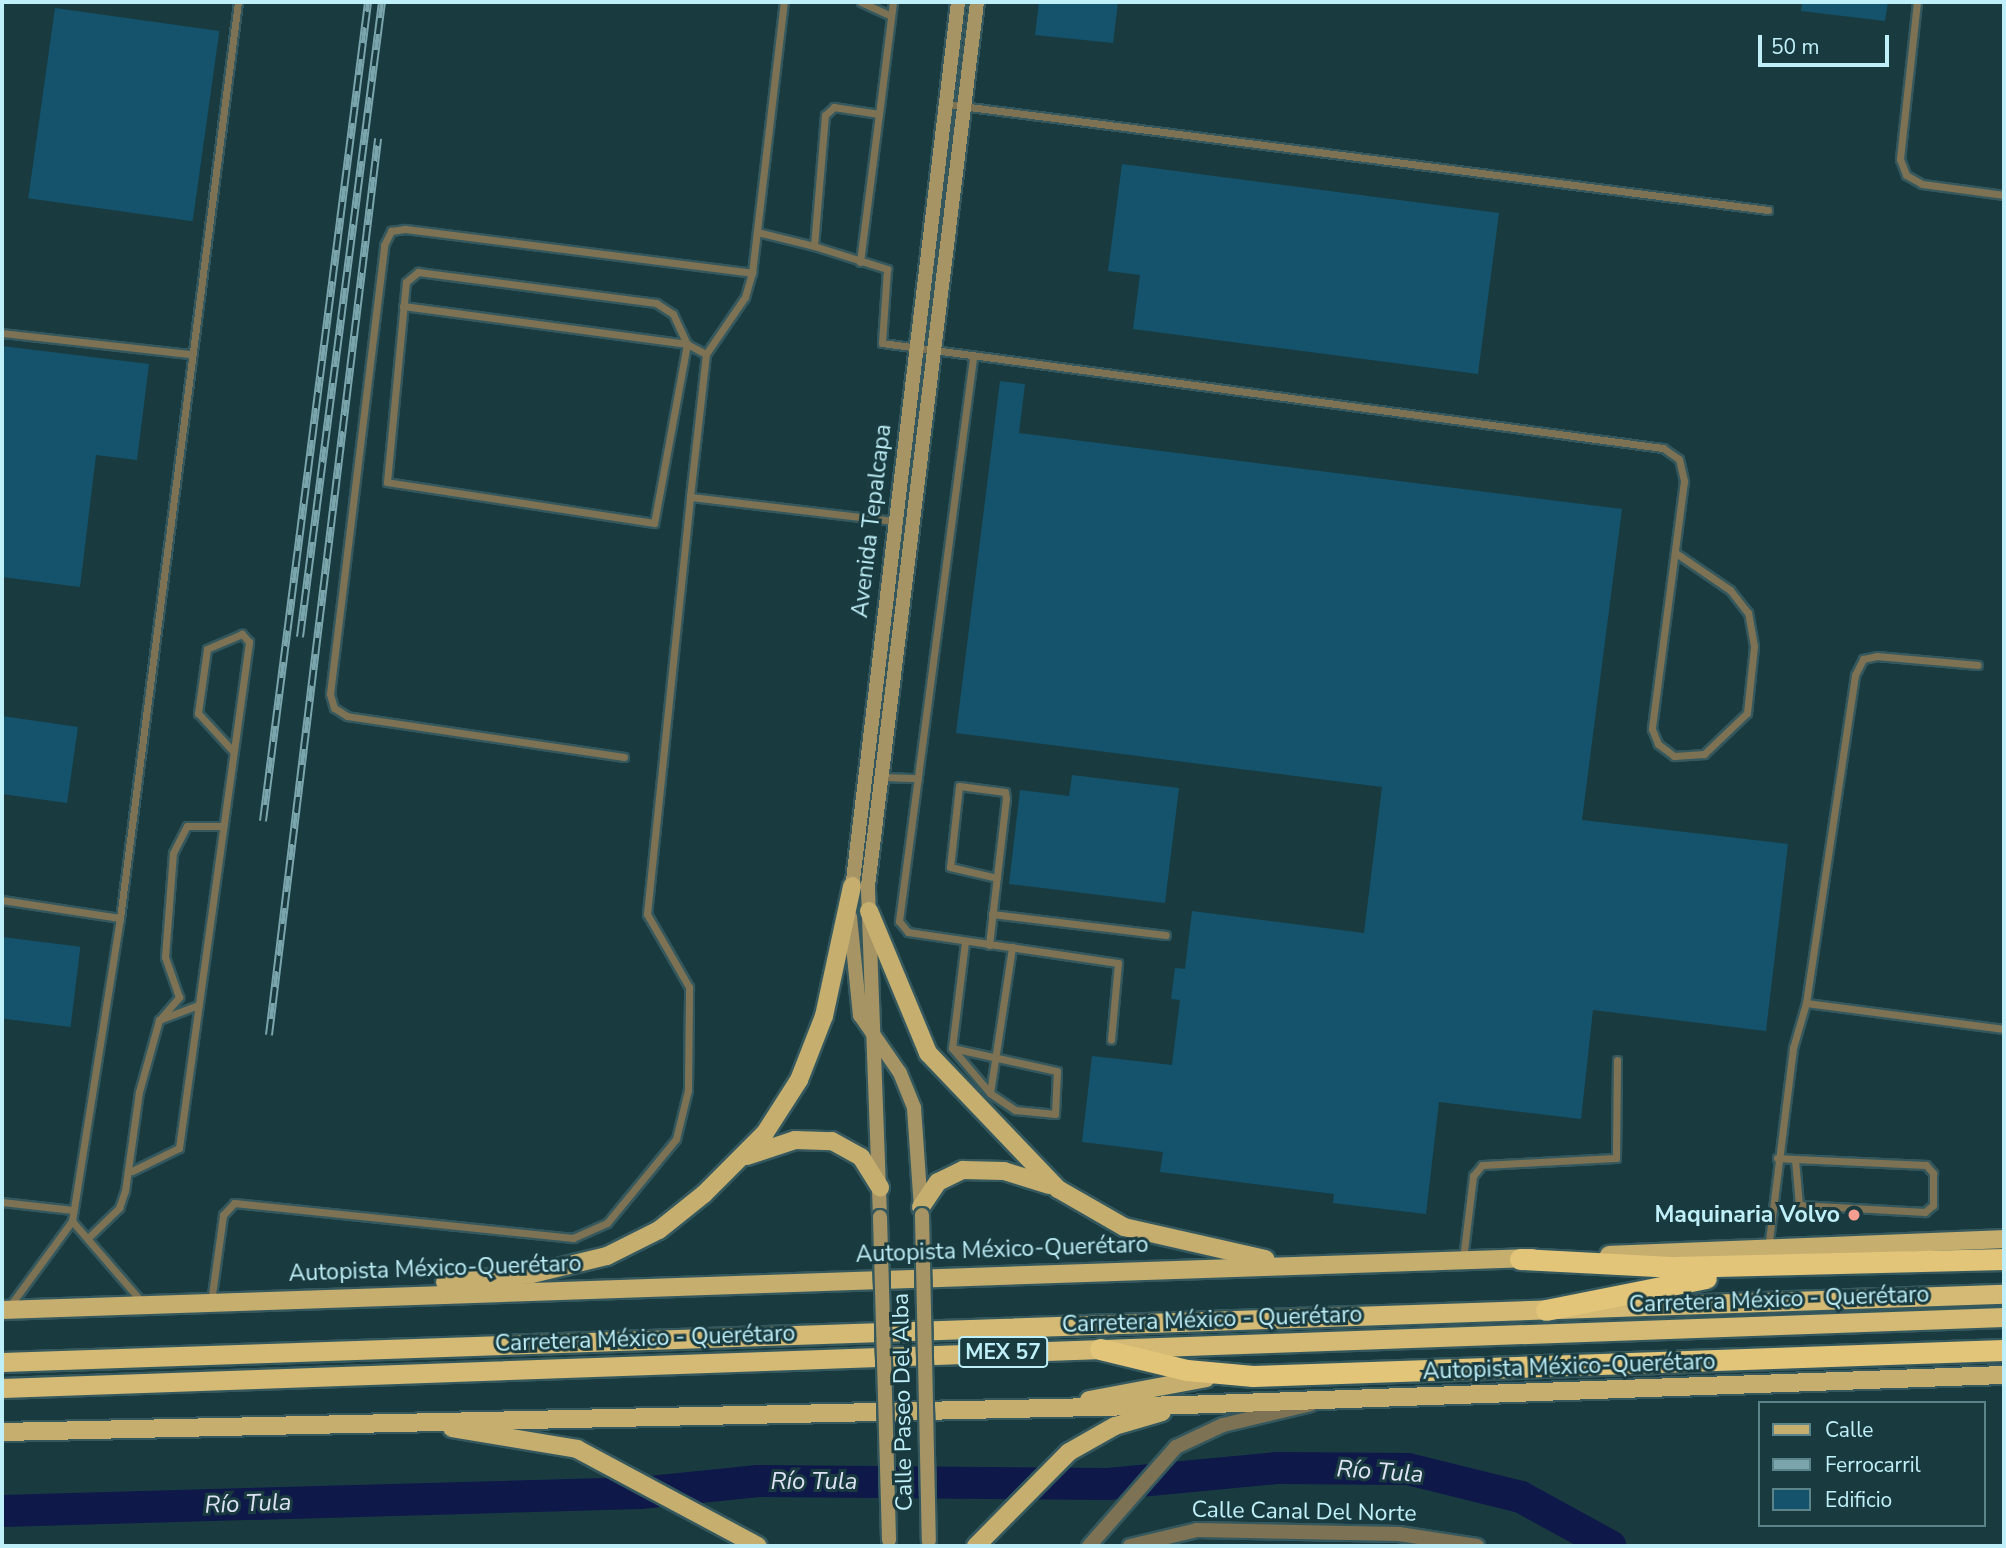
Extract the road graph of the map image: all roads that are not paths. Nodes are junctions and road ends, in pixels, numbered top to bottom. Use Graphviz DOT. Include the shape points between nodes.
graph roads {
  1 [pos="238,2"];
  2 [pos="784,2"];
  3 [pos="861,2"];
  4 [pos="893,2"];
  5 [pos="958,2"];
  6 [pos="978,2"];
  7 [pos="1917,2"];
  8 [pos="891,16"];
  9 [pos="946,104"];
  10 [pos="964,106"];
  11 [pos="879,114"];
  12 [pos="2004,195"];
  13 [pos="1768,210"];
  14 [pos="757,232"];
  15 [pos="814,246"];
  16 [pos="860,262"];
  17 [pos="752,273"];
  18 [pos="403,306"];
  19 [pos="2,332"];
  20 [pos="687,344"];
  21 [pos="916,351"];
  22 [pos="934,353"];
  23 [pos="188,354"];
  24 [pos="706,354"];
  25 [pos="973,358"];
  26 [pos="690,496"];
  27 [pos="895,521"];
  28 [pos="1675,553"];
  29 [pos="1978,665"];
  30 [pos="233,751"];
  31 [pos="624,757"];
  32 [pos="882,777"];
  33 [pos="918,778"];
  34 [pos="222,826"];
  35 [pos="997,878"];
  36 [pos="852,886"];
  37 [pos="2,900"];
  38 [pos="869,911"];
  39 [pos="992,914"];
  40 [pos="120,918"];
  41 [pos="1166,935"];
  42 [pos="965,942"];
  43 [pos="989,944"];
  44 [pos="1012,947"];
  45 [pos="1806,1003"];
  46 [pos="198,1004"];
  47 [pos="159,1020"];
  48 [pos="2004,1029"];
  49 [pos="1111,1040"];
  50 [pos="875,1042"];
  51 [pos="952,1048"];
  52 [pos="995,1058"];
  53 [pos="1617,1060"];
  54 [pos="990,1093"];
  55 [pos="1777,1158"];
  56 [pos="1795,1159"];
  57 [pos="732,1165"];
  58 [pos="132,1171"];
  59 [pos="880,1188"];
  60 [pos="1058,1189"];
  61 [pos="2,1202"];
  62 [pos="73,1210"];
  63 [pos="921,1211"];
  64 [pos="880,1217"];
  65 [pos="72,1221"];
  66 [pos="89,1237"];
  67 [pos="2004,1239"];
  68 [pos="1768,1249"];
  69 [pos="1520,1259"];
  70 [pos="2004,1259"];
  71 [pos="1463,1260"];
  72 [pos="1291,1265"];
  73 [pos="1809,1266"];
  74 [pos="2004,1294"];
  75 [pos="380,1295"];
  76 [pos="211,1302"];
  77 [pos="144,1305"];
  78 [pos="4,1310"];
  79 [pos="1546,1310"];
  80 [pos="2004,1317"];
  81 [pos="1100,1349"];
  82 [pos="2004,1350"];
  83 [pos="2,1362"];
  84 [pos="1243,1375"];
  85 [pos="2004,1375"];
  86 [pos="2,1388"];
  87 [pos="1320,1401"];
  88 [pos="1185,1405"];
  89 [pos="1062,1407"];
  90 [pos="403,1420"];
  91 [pos="2,1432"];
  92 [pos="1397,1540"];
  93 [pos="889,1543"];
  94 [pos="929,1544"];
  95 [pos="755,1545"];
  96 [pos="976,1546"];
  97 [pos="1089,1546"];
  98 [pos="1130,1546"];
  99 [pos="1477,1546"];
  1 -- 23 [label="lane"];
  2 -- 14 [label="lane"];
  3 -- 8 [label="lane"];
  4 -- 8 [label="lane"];
  5 -- 9 [label="main road, Avenida Tepalcapa"];
  6 -- 10 [label="main road, Avenida Tepalcapa"];
  7 -- 12 [label="lane" via="1900,159 1906,175 1922,184"];
  8 -- 11 [label="lane"];
  9 -- 10 [label="lane"];
  9 -- 21 [label="main road, Avenida Tepalcapa"];
  10 -- 13 [label="lane"];
  10 -- 22 [label="main road, Avenida Tepalcapa"];
  11 -- 15 [label="lane" via="828,108"];
  11 -- 16 [label="lane"];
  14 -- 15 [label="lane"];
  14 -- 17 [label="lane"];
  15 -- 16 [label="lane"];
  16 -- 21 [label="lane" via="887,269 882,343"];
  17 -- 24 [label="lane" via="745,297"];
  17 -- 31 [label="lane" via="405,229 391,231 384,245 330,694 334,708 347,716"];
  18 -- 20 [label="lane"];
  18 -- 20 [label="lane" via="410,275 666,306"];
  18 -- 20 [label="lane" via="387,482 654,523"];
  19 -- 23 [label="lane"];
  20 -- 24 [label="lane"];
  21 -- 22 [label="lane"];
  21 -- 27 [label="main road, Avenida Tepalcapa"];
  22 -- 25 [label="lane"];
  22 -- 32 [label="main road, Avenida Tepalcapa"];
  23 -- 40 [label="lane"];
  24 -- 26 [label="lane"];
  25 -- 28 [label="lane" via="1663,448 1679,459 1684,481"];
  25 -- 33 [label="lane"];
  26 -- 27 [label="lane"];
  26 -- 76 [label="lane" via="647,914 689,987 688,1090 676,1139 607,1223 573,1238 234,1203 223,1214"];
  27 -- 36 [label="main road, Avenida Tepalcapa"];
  28 -- 28 [label="lane" via="1652,729 1658,744 1674,755 1704,754 1747,713 1754,646 1748,613 1730,590"];
  29 -- 45 [label="lane" via="1863,659 1855,676"];
  30 -- 30 [label="lane" via="198,713 207,649 242,634 249,642"];
  30 -- 34 [label="lane"];
  32 -- 33 [label="lane"];
  32 -- 38 [label="main road, Avenida Tepalcapa"];
  33 -- 42 [label="lane" via="899,921 908,932"];
  34 -- 46 [label="lane"];
  34 -- 47 [label="lane" via="187,826 173,853 165,957 179,997"];
  35 -- 35 [label="lane" via="1005,792 959,786 950,867"];
  35 -- 39 [label="lane"];
  36 -- 50 [label="main road, Avenida Tepalcapa" via="853,986"];
  36 -- 57 [label="main road" via="808,1061 779,1115"];
  37 -- 40 [label="lane"];
  38 -- 50 [label="main road, Avenida Tepalcapa"];
  38 -- 60 [label="main road" via="928,1053"];
  39 -- 41 [label="lane"];
  39 -- 43 [label="lane"];
  40 -- 62 [label="lane"];
  42 -- 43 [label="lane"];
  42 -- 51 [label="lane"];
  43 -- 44 [label="lane"];
  44 -- 49 [label="lane" via="1118,963"];
  44 -- 52 [label="lane"];
  45 -- 48 [label="lane"];
  45 -- 55 [label="lane"];
  46 -- 47 [label="lane"];
  46 -- 58 [label="lane" via="179,1148"];
  47 -- 58 [label="lane" via="139,1092"];
  50 -- 59 [label="main road, Avenida Tepalcapa"];
  50 -- 63 [label="main road, Avenida Tepalcapa" via="910,1096"];
  51 -- 52 [label="lane"];
  51 -- 54 [label="lane"];
  52 -- 54 [label="lane"];
  52 -- 54 [label="lane" via="1057,1071 1055,1114 1015,1110"];
  53 -- 71 [label="lane" via="1616,1158 1482,1165 1473,1176"];
  55 -- 56 [label="lane"];
  55 -- 68 [label="lane"];
  56 -- 56 [label="lane" via="1926,1166 1933,1173 1933,1205 1925,1212 1799,1205"];
  57 -- 59 [label="main road" via="779,1143 822,1139 860,1157"];
  57 -- 75 [label="main road" via="659,1230 607,1256 532,1274"];
  58 -- 66 [label="lane" via="118,1208"];
  59 -- 64 [label="main road, Avenida Tepalcapa"];
  60 -- 63 [label="main road" via="971,1168 938,1182"];
  60 -- 72 [label="main road" via="1124,1227"];
  61 -- 62 [label="lane"];
  62 -- 65 [label="lane"];
  63 -- 94 [label="main road, Calle Paseo Del Alba, bridge"];
  64 -- 93 [label="main road, Calle Paseo Del Alba, bridge"];
  65 -- 66 [label="lane"];
  65 -- 78 [label="lane"];
  66 -- 77 [label="lane"];
  67 -- 68 [label="main road, Autopista México-Querétaro"];
  68 -- 69 [label="main road, Autopista México-Querétaro"];
  69 -- 71 [label="main road, Autopista México-Querétaro"];
  69 -- 73 [label="highway"];
  70 -- 73 [label="highway"];
  71 -- 72 [label="main road, Autopista México-Querétaro"];
  72 -- 75 [label="main road, Autopista México-Querétaro"];
  73 -- 79 [label="highway" via="1657,1285"];
  74 -- 79 [label="highway, Carretera México - Querétaro / MEX 57"];
  75 -- 76 [label="main road, Autopista México-Querétaro"];
  76 -- 77 [label="main road, Autopista México-Querétaro"];
  77 -- 78 [label="main road, Autopista México-Querétaro"];
  79 -- 83 [label="highway, Carretera México - Querétaro / MEX 57"];
  80 -- 81 [label="highway, Carretera México - Querétaro / MEX 57"];
  81 -- 84 [label="highway" via="1165,1366"];
  81 -- 86 [label="highway, Carretera México - Querétaro / MEX 57"];
  82 -- 84 [label="highway"];
  84 -- 89 [label="main road" via="1143,1386"];
  85 -- 87 [label="main road, Autopista México-Querétaro"];
  87 -- 88 [label="main road, Autopista México-Querétaro"];
  87 -- 97 [label="street" via="1223,1425 1176,1447"];
  88 -- 89 [label="main road, Autopista México-Querétaro"];
  88 -- 96 [label="main road" via="1115,1426 1069,1452"];
  89 -- 90 [label="main road, Autopista México-Querétaro"];
  90 -- 91 [label="main road, Autopista México-Querétaro"];
  90 -- 95 [label="main road" via="564,1446 603,1461"];
  92 -- 98 [label="street, Calle Canal Del Norte" via="1196,1530"];
  92 -- 99 [label="street, Calle Canal Del Norte"];
}
